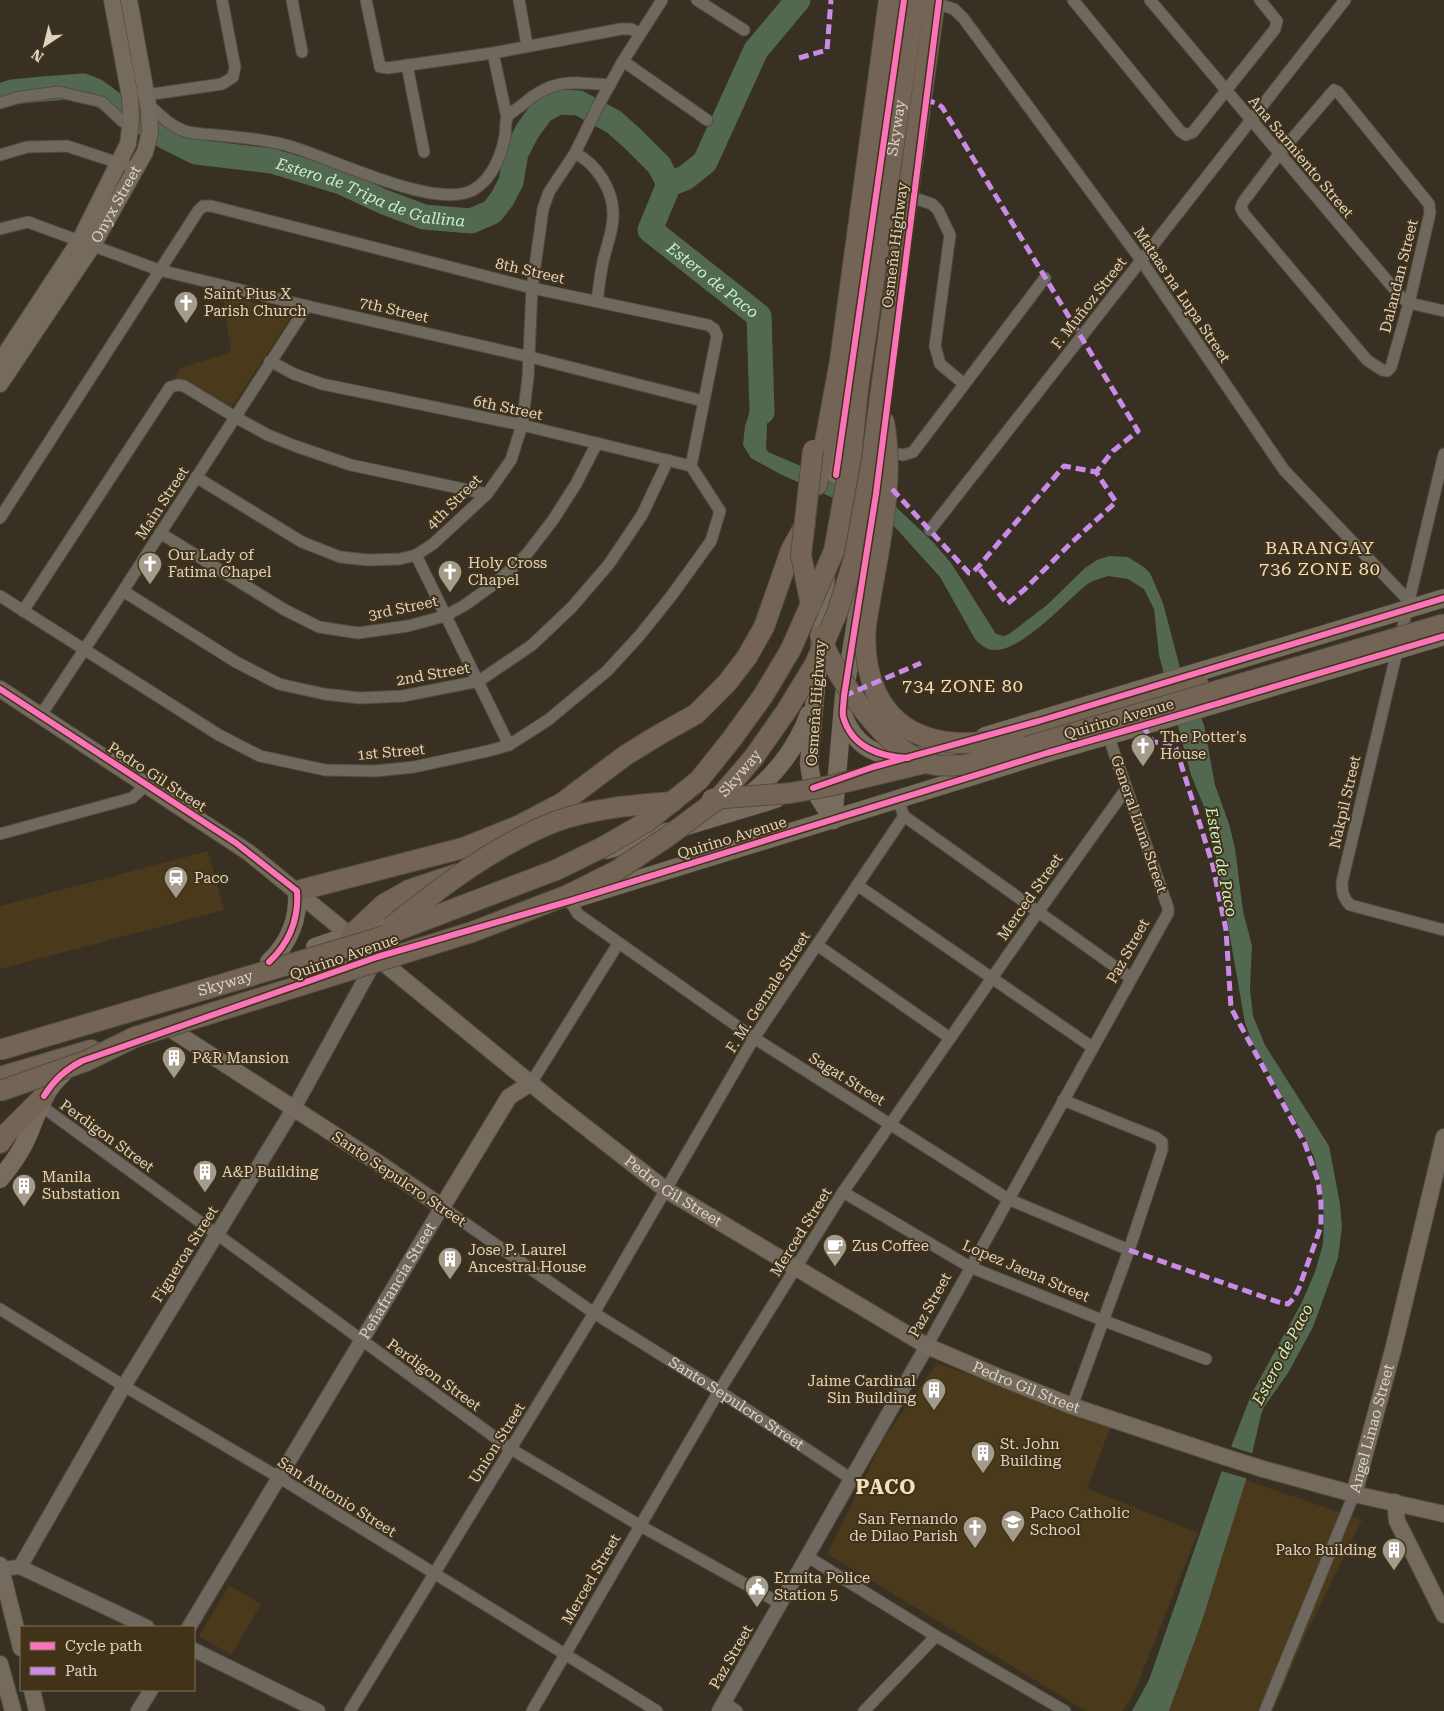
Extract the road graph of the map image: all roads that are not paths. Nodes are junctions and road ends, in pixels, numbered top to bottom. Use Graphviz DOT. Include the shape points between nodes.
graph roads {
  1 [pos="112,0"];
  2 [pos="129,0"];
  3 [pos="222,0"];
  4 [pos="292,0"];
  5 [pos="366,0"];
  6 [pos="518,0"];
  7 [pos="662,0"];
  8 [pos="698,0"];
  9 [pos="888,0"];
  10 [pos="904,0"];
  11 [pos="915,0"];
  12 [pos="1073,0"];
  13 [pos="1150,0"];
  14 [pos="1260,0"];
  15 [pos="1345,0"];
  16 [pos="937,1"];
  17 [pos="744,30"];
  18 [pos="640,34"];
  19 [pos="527,45"];
  20 [pos="302,52"];
  21 [pos="493,53"];
  22 [pos="623,61"];
  23 [pos="407,65"];
  24 [pos="610,85"];
  25 [pos="1226,90"];
  26 [pos="143,101"];
  27 [pos="0,103"];
  28 [pos="507,118"];
  29 [pos="707,120"];
  30 [pos="1251,120"];
  31 [pos="130,122"];
  32 [pos="424,152"];
  33 [pos="575,153"];
  34 [pos="1279,154"];
  35 [pos="0,155"];
  36 [pos="120,162"];
  37 [pos="137,169"];
  38 [pos="862,197"];
  39 [pos="914,198"];
  40 [pos="0,229"];
  41 [pos="86,242"];
  42 [pos="1141,260"];
  43 [pos="159,270"];
  44 [pos="1045,278"];
  45 [pos="532,288"];
  46 [pos="597,301"];
  47 [pos="1409,303"];
  48 [pos="307,306"];
  49 [pos="1444,311"];
  50 [pos="530,357"];
  51 [pos="270,361"];
  52 [pos="0,362"];
  53 [pos="0,384"];
  54 [pos="964,384"];
  55 [pos="880,397"];
  56 [pos="704,401"];
  57 [pos="235,417"];
  58 [pos="522,425"];
  59 [pos="597,443"];
  60 [pos="882,450"];
  61 [pos="1444,454"];
  62 [pos="668,460"];
  63 [pos="691,466"];
  64 [pos="836,475"];
  65 [pos="196,477"];
  66 [pos="487,494"];
  67 [pos="876,494"];
  68 [pos="0,518"];
  69 [pos="832,520"];
  70 [pos="872,524"];
  71 [pos="930,530"];
  72 [pos="160,533"];
  73 [pos="416,555"];
  74 [pos="123,591"];
  75 [pos="0,596"];
  76 [pos="1444,598"];
  77 [pos="1407,605"];
  78 [pos="1444,610"];
  79 [pos="22,611"];
  80 [pos="446,616"];
  81 [pos="1444,624"];
  82 [pos="1444,636"];
  83 [pos="84,650"];
  84 [pos="1397,651"];
  85 [pos="818,662"];
  86 [pos="849,666"];
  87 [pos="478,681"];
  88 [pos="0,689"];
  89 [pos="814,699"];
  90 [pos="843,714"];
  91 [pos="41,715"];
  92 [pos="1108,735"];
  93 [pos="1014,739"];
  94 [pos="509,745"];
  95 [pos="908,758"];
  96 [pos="836,779"];
  97 [pos="146,784"];
  98 [pos="813,788"];
  99 [pos="1126,789"];
  100 [pos="562,802"];
  101 [pos="901,808"];
  102 [pos="706,820"];
  103 [pos="833,820"];
  104 [pos="0,834"];
  105 [pos="857,886"];
  106 [pos="297,891"];
  107 [pos="570,901"];
  108 [pos="1038,912"];
  109 [pos="1168,913"];
  110 [pos="1444,930"];
  111 [pos="351,935"];
  112 [pos="618,944"];
  113 [pos="817,945"];
  114 [pos="376,948"];
  115 [pos="269,962"];
  116 [pos="992,978"];
  117 [pos="1131,978"];
  118 [pos="103,1011"];
  119 [pos="172,1030"];
  120 [pos="136,1037"];
  121 [pos="754,1038"];
  122 [pos="950,1038"];
  123 [pos="0,1042"];
  124 [pos="1092,1047"];
  125 [pos="0,1050"];
  126 [pos="0,1058"];
  127 [pos="72,1066"];
  128 [pos="0,1077"];
  129 [pos="531,1083"];
  130 [pos="0,1090"];
  131 [pos="1063,1100"];
  132 [pos="42,1101"];
  133 [pos="294,1108"];
  134 [pos="890,1124"];
  135 [pos="1444,1137"];
  136 [pos="0,1144"];
  137 [pos="0,1179"];
  138 [pos="666,1190"];
  139 [pos="843,1192"];
  140 [pos="1008,1199"];
  141 [pos="442,1207"];
  142 [pos="217,1234"];
  143 [pos="1129,1250"];
  144 [pos="970,1267"];
  145 [pos="795,1268"];
  146 [pos="0,1309"];
  147 [pos="594,1313"];
  148 [pos="1102,1320"];
  149 [pos="361,1341"];
  150 [pos="927,1346"];
  151 [pos="1206,1359"];
  152 [pos="124,1386"];
  153 [pos="720,1391"];
  154 [pos="1072,1406"];
  155 [pos="511,1449"];
  156 [pos="280,1478"];
  157 [pos="850,1478"];
  158 [pos="1354,1494"];
  159 [pos="1395,1502"];
  160 [pos="1444,1514"];
  161 [pos="639,1525"];
  162 [pos="808,1557"];
  163 [pos="0,1567"];
  164 [pos="20,1567"];
  165 [pos="433,1574"];
  166 [pos="781,1604"];
  167 [pos="1444,1614"];
  168 [pos="145,1626"];
  169 [pos="190,1626"];
  170 [pos="936,1636"];
  171 [pos="20,1644"];
  172 [pos="195,1650"];
  173 [pos="565,1654"];
  174 [pos="0,1664"];
  175 [pos="32,1691"];
  176 [pos="150,1691"];
  177 [pos="721,1707"];
  178 [pos="13,1711"];
  179 [pos="38,1711"];
  180 [pos="138,1711"];
  181 [pos="318,1711"];
  182 [pos="350,1711"];
  183 [pos="532,1711"];
  184 [pos="657,1711"];
  185 [pos="737,1711"];
  186 [pos="864,1711"];
  187 [pos="1065,1711"];
  188 [pos="1265,1711"];
  1 -- 26 [label="main road, Onyx Street"];
  2 -- 26 [label="main road, Onyx Street"];
  3 -- 26 [label="street" via="235,67 233,77 222,84"];
  4 -- 20 [label="street"];
  5 -- 23 [label="street" via="380,67"];
  6 -- 19 [label="street"];
  7 -- 18 [label="street, 4th Street"];
  8 -- 17 [label="street"];
  9 -- 38 [label="highway"];
  10 -- 64 [label="main road, Osmeña Highway"];
  11 -- 114 [label="highway, Skyway, bridge" via="851,457 834,551 791,649 763,696 699,780 648,821 556,870"];
  12 -- 25 [label="street" via="1186,135 1193,132"];
  13 -- 25 [label="street, Ana Sarmiento Street"];
  14 -- 25 [label="street" via="1277,21 1276,26"];
  15 -- 30 [label="street, F. Muñoz Street"];
  16 -- 39 [label="main road, Osmeña Highway"];
  16 -- 42 [label="street, Mataas na Lupa Street" via="954,9 964,19"];
  16 -- 55 [label="highway, Skyway"];
  18 -- 19 [label="street" via="631,29 621,29"];
  18 -- 22 [label="street, 4th Street"];
  19 -- 21 [label="street"];
  21 -- 23 [label="street"];
  21 -- 28 [label="street"];
  22 -- 24 [label="street, 4th Street"];
  22 -- 29 [label="street"];
  23 -- 32 [label="street"];
  24 -- 28 [label="street" via="581,82 553,85 527,100"];
  24 -- 33 [label="street, 4th Street"];
  25 -- 30 [label="street, Ana Sarmiento Street"];
  26 -- 28 [label="street" via="185,131 285,144 380,179 448,195 473,190 486,180 498,158"];
  26 -- 31 [label="main road, Onyx Street"];
  26 -- 37 [label="main road, Onyx Street" via="150,132"];
  27 -- 31 [label="street" via="59,92 102,102 122,120"];
  30 -- 34 [label="street, Ana Sarmiento Street"];
  30 -- 42 [label="street, F. Muñoz Street"];
  31 -- 36 [label="main road, Onyx Street" via="128,144"];
  33 -- 45 [label="street, 4th Street" via="549,192 543,209"];
  33 -- 46 [label="street" via="588,159 605,183 612,202 613,217"];
  34 -- 47 [label="street, Ana Sarmiento Street" via="1390,286"];
  34 -- 47 [label="street, Dalandan Street" via="1333,91 1338,92 1429,204 1430,213"];
  34 -- 47 [label="street, Dalandan Street" via="1241,208 1368,360 1382,370 1387,371 1391,367"];
  35 -- 36 [label="street" via="27,147 67,146"];
  36 -- 37 [label="street"];
  36 -- 41 [label="main road, Onyx Street"];
  37 -- 41 [label="main road, Onyx Street"];
  38 -- 81 [label="highway, bridge" via="840,271 806,498 801,555 809,599 821,638 848,690 882,731 907,754 932,765 965,766"];
  38 -- 100 [label="highway" via="840,361 816,493 805,525 791,550 764,627 727,683 696,714 626,755"];
  39 -- 54 [label="street" via="932,204 938,210 950,235 935,346 940,364"];
  39 -- 60 [label="main road, Osmeña Highway"];
  40 -- 41 [label="street, 7th Street" via="28,222"];
  41 -- 43 [label="street, 7th Street"];
  41 -- 52 [label="main road, Onyx Street"];
  41 -- 53 [label="main road, Onyx Street"];
  42 -- 71 [label="street, F. Muñoz Street"];
  42 -- 77 [label="street, Mataas na Lupa Street" via="1284,470"];
  43 -- 45 [label="street, 8th Street" via="198,211 203,206 211,206"];
  43 -- 48 [label="street, 7th Street"];
  43 -- 68 [label="street"];
  44 -- 54 [label="street"];
  45 -- 46 [label="street, 8th Street"];
  45 -- 50 [label="street, 4th Street"];
  46 -- 56 [label="street, 8th Street" via="714,329 716,336"];
  47 -- 49 [label="street, Ana Sarmiento Street"];
  48 -- 50 [label="street, 7th Street"];
  48 -- 51 [label="street, Main Street"];
  50 -- 56 [label="street, 7th Street"];
  50 -- 58 [label="street, 4th Street"];
  51 -- 57 [label="street, Main Street"];
  51 -- 58 [label="street, 6th Street" via="322,384"];
  54 -- 60 [label="street" via="912,452 903,455"];
  55 -- 93 [label="highway, bridge" via="888,441 887,495 864,643 866,664 874,689 884,708 896,720 926,738 946,742"];
  55 -- 120 [label="highway, Skyway, bridge" via="854,559 837,613 815,664 787,710 754,757 718,799 616,871 568,895 472,932"];
  56 -- 63 [label="street, 8th Street"];
  57 -- 65 [label="street, Main Street"];
  57 -- 66 [label="street" via="268,435 351,465"];
  57 -- 79 [label="street" via="184,386 170,387"];
  58 -- 59 [label="street, 6th Street"];
  58 -- 66 [label="street, 4th Street" via="511,460"];
  59 -- 62 [label="street, 6th Street"];
  59 -- 80 [label="street, 3rd Street" via="576,484 526,555 497,582"];
  60 -- 67 [label="main road, Osmeña Highway"];
  61 -- 77 [label="street, Nakpil Street"];
  62 -- 63 [label="street, 6th Street"];
  62 -- 87 [label="street, 2nd Street" via="642,515 572,606 532,645"];
  63 -- 94 [label="street, 1st Street" via="720,511 710,541 640,635 599,677 548,720"];
  65 -- 72 [label="street, Main Street"];
  65 -- 73 [label="street, 4th Street" via="302,542 340,557 400,559"];
  66 -- 73 [label="street, 4th Street" via="433,544"];
  69 -- 85 [label="main road, Osmeña Highway"];
  70 -- 86 [label="main road, Osmeña Highway"];
  72 -- 74 [label="street, Main Street"];
  72 -- 80 [label="street, 3rd Street" via="285,610 320,626 358,633 408,626"];
  73 -- 80 [label="street"];
  74 -- 83 [label="street, Main Street"];
  74 -- 87 [label="street, 2nd Street" via="236,662 279,684 360,698 404,696"];
  75 -- 79 [label="street, 1st Street"];
  76 -- 77 [label="main road, Quirino Avenue"];
  77 -- 84 [label="street, Nakpil Street"];
  77 -- 95 [label="main road, Quirino Avenue" via="1149,687"];
  78 -- 93 [label="highway"];
  79 -- 83 [label="street, 1st Street"];
  80 -- 87 [label="street"];
  82 -- 84 [label="main road, Quirino Avenue"];
  83 -- 91 [label="street, Main Street"];
  83 -- 94 [label="street, 1st Street" via="218,735 260,756 324,770 375,771 414,768"];
  84 -- 92 [label="main road, Quirino Avenue"];
  84 -- 110 [label="street, Nakpil Street" via="1342,892 1350,905"];
  85 -- 86 [label="main road"];
  85 -- 89 [label="main road, Osmeña Highway"];
  86 -- 90 [label="main road, Osmeña Highway"];
  87 -- 94 [label="street"];
  88 -- 91 [label="main road, Pedro Gil Street"];
  89 -- 98 [label="main road, Osmeña Highway" via="809,764"];
  89 -- 102 [label="main road" via="796,742 772,773 749,795"];
  90 -- 95 [label="main road" via="847,726 862,745 890,758"];
  90 -- 96 [label="main road, Osmeña Highway"];
  91 -- 97 [label="main road, Pedro Gil Street"];
  92 -- 99 [label="street, General Luna Street"];
  92 -- 101 [label="main road, Quirino Avenue"];
  93 -- 114 [label="highway, bridge" via="791,793 611,808 558,821 509,843 439,888"];
  95 -- 96 [label="main road, Quirino Avenue"];
  96 -- 98 [label="main road, Quirino Avenue"];
  96 -- 103 [label="main road, Osmeña Highway"];
  97 -- 104 [label="street" via="132,798"];
  97 -- 106 [label="main road, Pedro Gil Street" via="236,843"];
  98 -- 102 [label="main road, Quirino Avenue"];
  98 -- 103 [label="main road, Osmeña Highway"];
  99 -- 108 [label="street, Merced Street"];
  99 -- 109 [label="street, General Luna Street"];
  100 -- 106 [label="highway" via="518,826 463,848"];
  100 -- 111 [label="highway" via="531,836 507,854 409,890 384,904"];
  101 -- 103 [label="main road, Quirino Avenue"];
  101 -- 105 [label="street, F. M. Gernale Street"];
  101 -- 108 [label="street"];
  102 -- 111 [label="main road, Quirino Avenue" via="531,873"];
  103 -- 107 [label="main road, Quirino Avenue"];
  105 -- 113 [label="street, F. M. Gernale Street"];
  105 -- 116 [label="street"];
  106 -- 111 [label="main road, Pedro Gil Street"];
  106 -- 115 [label="main road" via="297,912 291,933"];
  107 -- 112 [label="street, Sagat Street" via="578,914"];
  107 -- 114 [label="main road, Quirino Avenue"];
  108 -- 116 [label="street, Merced Street"];
  108 -- 117 [label="street"];
  109 -- 117 [label="street, Paz Street"];
  111 -- 114 [label="main road, Pedro Gil Street"];
  111 -- 115 [label="main road, Quirino Avenue"];
  112 -- 121 [label="street, Sagat Street"];
  112 -- 129 [label="street, Peñafrancia Street"];
  113 -- 121 [label="street, F. M. Gernale Street"];
  113 -- 122 [label="street"];
  114 -- 119 [label="main road, Quirino Avenue"];
  114 -- 125 [label="highway, Skyway, bridge"];
  114 -- 129 [label="main road, Pedro Gil Street"];
  114 -- 133 [label="street, Figueroa Street"];
  115 -- 118 [label="main road, Quirino Avenue"];
  116 -- 122 [label="street, Merced Street"];
  116 -- 124 [label="street"];
  117 -- 124 [label="street, Paz Street"];
  118 -- 123 [label="main road, Quirino Avenue"];
  118 -- 126 [label="main road" via="64,1037"];
  119 -- 127 [label="main road, Quirino Avenue"];
  119 -- 133 [label="main road, Santo Sepulcro Street"];
  120 -- 128 [label="highway, Skyway, bridge"];
  120 -- 130 [label="highway, bridge" via="86,1061"];
  121 -- 134 [label="street, Sagat Street"];
  121 -- 138 [label="street, F. M. Gernale Street"];
  122 -- 134 [label="street, Merced Street"];
  124 -- 131 [label="street, Paz Street"];
  127 -- 130 [label="main road, Quirino Avenue"];
  127 -- 132 [label="main road, Quirino Avenue" via="56,1078"];
  129 -- 138 [label="main road, Pedro Gil Street"];
  129 -- 141 [label="main road, Peñafrancia Street" via="509,1097"];
  131 -- 140 [label="street, Paz Street"];
  131 -- 143 [label="street" via="1162,1142"];
  132 -- 136 [label="highway" via="7,1132"];
  132 -- 137 [label="main road, Quirino Avenue" via="25,1142"];
  132 -- 142 [label="street, Perdigon Street"];
  133 -- 141 [label="main road, Santo Sepulcro Street"];
  133 -- 142 [label="street, Figueroa Street"];
  134 -- 139 [label="street, Merced Street"];
  134 -- 140 [label="street, Sagat Street"];
  135 -- 158 [label="main road, Angel Linao Street" via="1393,1350"];
  138 -- 145 [label="main road, Pedro Gil Street"];
  138 -- 147 [label="street, Union Street"];
  139 -- 144 [label="street, Lopez Jaena Street"];
  139 -- 145 [label="street, Merced Street"];
  140 -- 143 [label="street, Sagat Street"];
  140 -- 144 [label="street, Paz Street"];
  141 -- 147 [label="street, Santo Sepulcro Street"];
  141 -- 149 [label="street, Peñafrancia Street"];
  142 -- 149 [label="street, Perdigon Street"];
  142 -- 152 [label="street, Figueroa Street"];
  143 -- 148 [label="street"];
  144 -- 148 [label="street, Lopez Jaena Street"];
  144 -- 150 [label="street, Paz Street"];
  145 -- 150 [label="main road, Pedro Gil Street"];
  145 -- 153 [label="street, Merced Street"];
  146 -- 152 [label="street, San Antonio Street"];
  147 -- 153 [label="street, Santo Sepulcro Street"];
  147 -- 155 [label="street, Union Street"];
  148 -- 151 [label="street, Lopez Jaena Street"];
  148 -- 154 [label="street"];
  149 -- 155 [label="street, Perdigon Street"];
  149 -- 156 [label="street, Peñafrancia Street"];
  150 -- 154 [label="main road, Pedro Gil Street"];
  150 -- 157 [label="street, Paz Street"];
  152 -- 156 [label="street, San Antonio Street"];
  152 -- 164 [label="street, Figueroa Street"];
  153 -- 157 [label="street, Santo Sepulcro Street"];
  153 -- 161 [label="street, Merced Street"];
  154 -- 158 [label="main road, Pedro Gil Street" via="1264,1469"];
  155 -- 161 [label="street, Perdigon Street"];
  155 -- 165 [label="street, Union Street"];
  156 -- 165 [label="street, San Antonio Street"];
  156 -- 169 [label="street, Peñafrancia Street"];
  157 -- 162 [label="street, Paz Street"];
  158 -- 159 [label="main road, Pedro Gil Street"];
  158 -- 188 [label="street, Angel Linao Street"];
  159 -- 160 [label="main road, Pedro Gil Street"];
  159 -- 167 [label="main road" via="1397,1521"];
  161 -- 166 [label="street, Perdigon Street"];
  161 -- 173 [label="street, Merced Street"];
  162 -- 166 [label="street, Paz Street"];
  162 -- 170 [label="street"];
  163 -- 164 [label="street"];
  163 -- 171 [label="main road"];
  164 -- 168 [label="street"];
  165 -- 173 [label="street, San Antonio Street"];
  165 -- 182 [label="street, Union Street"];
  166 -- 177 [label="street, Paz Street"];
  170 -- 186 [label="street"];
  170 -- 187 [label="street"];
  172 -- 181 [label="street"];
  173 -- 183 [label="street, Merced Street"];
  173 -- 184 [label="street, San Antonio Street"];
  174 -- 178 [label="main road"];
  175 -- 179 [label="main road"];
  176 -- 180 [label="street"];
  177 -- 185 [label="street"];
}
